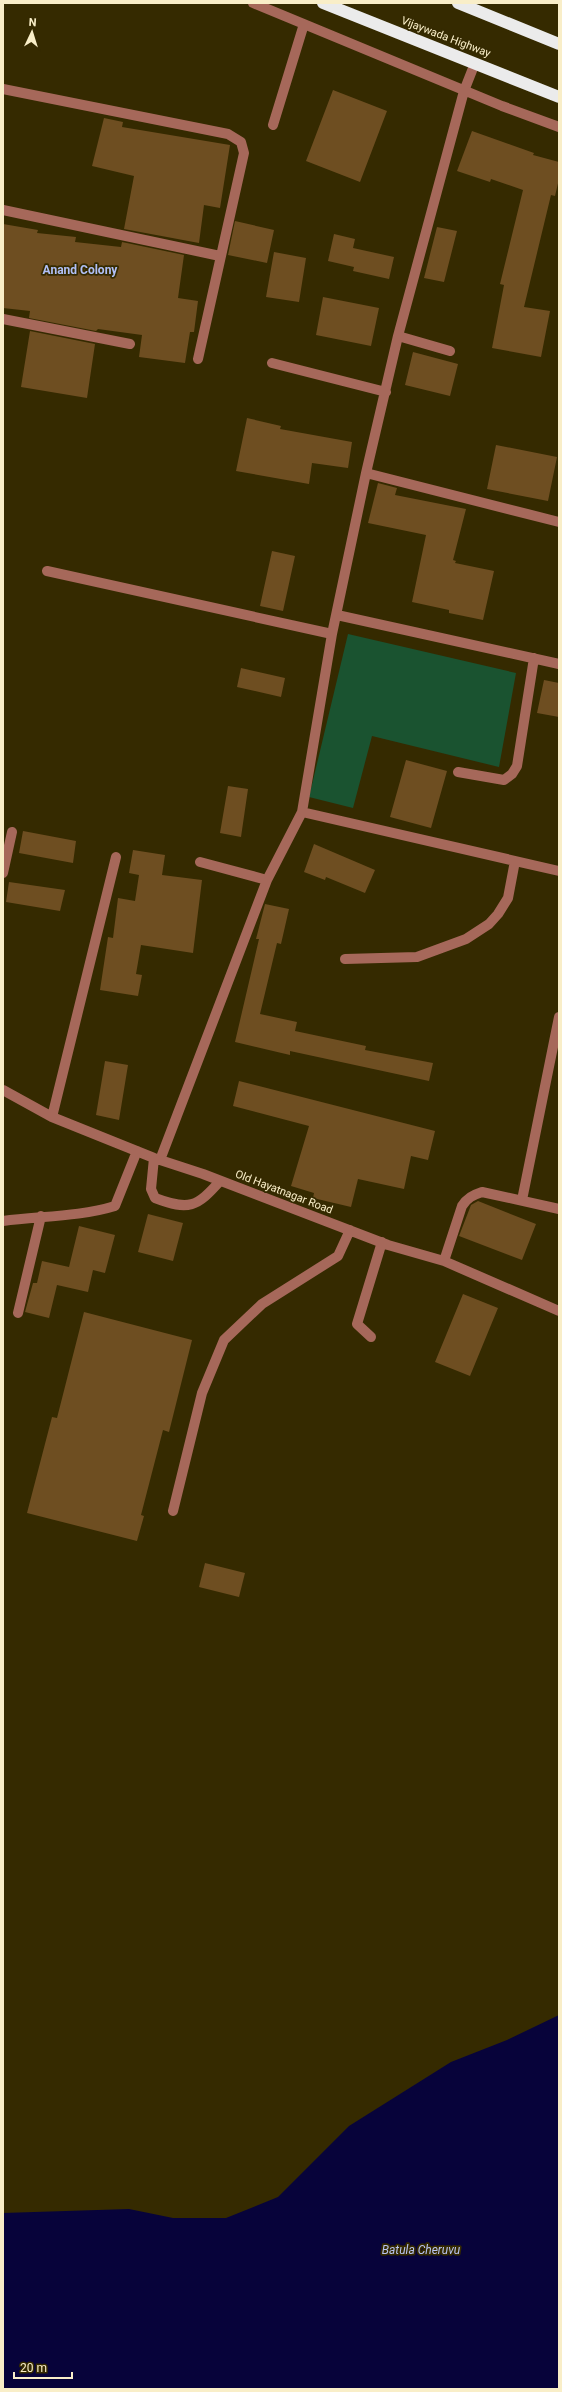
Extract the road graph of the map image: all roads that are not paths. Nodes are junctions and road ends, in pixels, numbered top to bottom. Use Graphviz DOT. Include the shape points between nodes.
graph roads {
  1 [pos="253,3"];
  2 [pos="323,3"];
  3 [pos="458,3"];
  4 [pos="304,24"];
  5 [pos="559,44"];
  6 [pos="475,62"];
  7 [pos="3,89"];
  8 [pos="464,91"];
  9 [pos="559,97"];
  10 [pos="273,125"];
  11 [pos="559,127"];
  12 [pos="3,210"];
  13 [pos="220,256"];
  14 [pos="3,319"];
  15 [pos="398,336"];
  16 [pos="130,344"];
  17 [pos="450,351"];
  18 [pos="198,360"];
  19 [pos="272,363"];
  20 [pos="386,392"];
  21 [pos="366,473"];
  22 [pos="559,522"];
  23 [pos="46,571"];
  24 [pos="337,615"];
  25 [pos="332,634"];
  26 [pos="534,658"];
  27 [pos="559,664"];
  28 [pos="458,772"];
  29 [pos="302,812"];
  30 [pos="12,832"];
  31 [pos="116,857"];
  32 [pos="515,861"];
  33 [pos="200,862"];
  34 [pos="559,871"];
  35 [pos="3,873"];
  36 [pos="268,880"];
  37 [pos="345,959"];
  38 [pos="559,1017"];
  39 [pos="556,1044"];
  40 [pos="3,1090"];
  41 [pos="52,1117"];
  42 [pos="137,1151"];
  43 [pos="157,1159"];
  44 [pos="220,1181"];
  45 [pos="522,1200"];
  46 [pos="559,1208"];
  47 [pos="42,1216"];
  48 [pos="3,1221"];
  49 [pos="350,1230"];
  50 [pos="382,1242"];
  51 [pos="444,1261"];
  52 [pos="559,1311"];
  53 [pos="18,1313"];
  54 [pos="371,1337"];
  55 [pos="173,1511"];
  1 -- 4 [label="street"];
  2 -- 6 [label="highway, Vijaywada Highway"];
  3 -- 5 [label="highway"];
  4 -- 8 [label="street"];
  4 -- 10 [label="street"];
  6 -- 8 [label="street"];
  6 -- 9 [label="highway, Vijaywada Highway"];
  7 -- 13 [label="street" via="228,134 241,142 244,153"];
  8 -- 11 [label="street"];
  8 -- 15 [label="street"];
  12 -- 13 [label="street"];
  13 -- 18 [label="street"];
  14 -- 16 [label="street"];
  15 -- 17 [label="street"];
  15 -- 20 [label="street"];
  19 -- 20 [label="street"];
  20 -- 21 [label="street"];
  21 -- 22 [label="street"];
  21 -- 24 [label="street"];
  23 -- 25 [label="street"];
  24 -- 25 [label="street"];
  24 -- 26 [label="street"];
  25 -- 29 [label="street"];
  26 -- 27 [label="street"];
  26 -- 28 [label="street" via="517,766 512,774 504,780"];
  29 -- 32 [label="street"];
  29 -- 36 [label="street"];
  30 -- 35 [label="street"];
  31 -- 41 [label="street"];
  32 -- 34 [label="street"];
  32 -- 37 [label="street" via="508,898 498,914 489,924 466,939 417,957"];
  33 -- 36 [label="street"];
  36 -- 43 [label="street"];
  38 -- 39 [label="street"];
  39 -- 45 [label="street"];
  40 -- 41 [label="street, Old Hayatnagar Road"];
  41 -- 42 [label="street, Old Hayatnagar Road"];
  42 -- 43 [label="street, Old Hayatnagar Road"];
  42 -- 47 [label="street" via="115,1206 89,1213"];
  43 -- 44 [label="street, Old Hayatnagar Road"];
  43 -- 44 [label="street" via="151,1189 155,1198 169,1204 195,1205 205,1199"];
  44 -- 49 [label="street, Old Hayatnagar Road"];
  45 -- 46 [label="street"];
  45 -- 51 [label="street" via="482,1192 467,1199 462,1206"];
  47 -- 48 [label="street"];
  47 -- 53 [label="street"];
  49 -- 50 [label="street, Old Hayatnagar Road"];
  49 -- 55 [label="street" via="338,1256 262,1304 224,1340 202,1393"];
  50 -- 51 [label="street, Old Hayatnagar Road"];
  50 -- 54 [label="street" via="357,1324"];
  51 -- 52 [label="street, Old Hayatnagar Road"];
}
